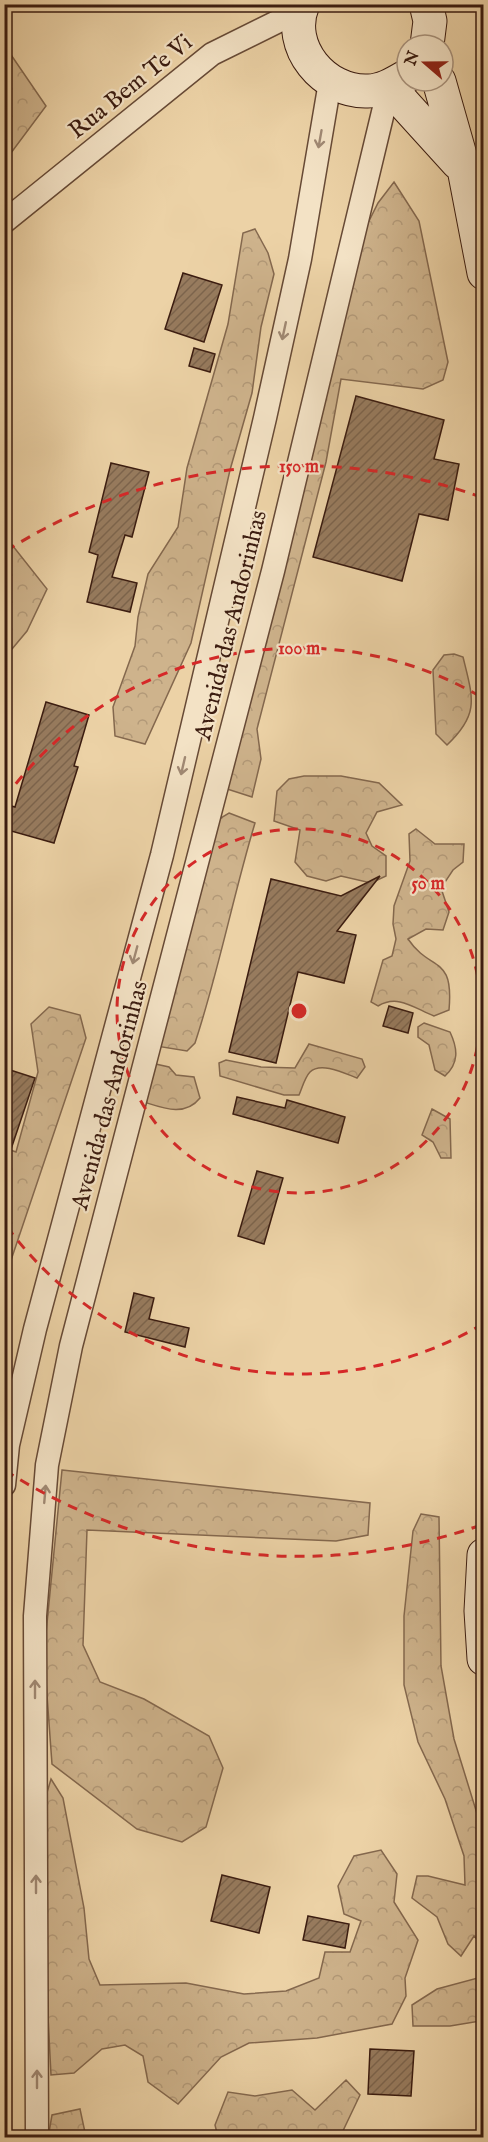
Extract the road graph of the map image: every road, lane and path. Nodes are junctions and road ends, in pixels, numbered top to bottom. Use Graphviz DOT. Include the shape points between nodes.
graph roads {
  1 [pos="426,4"];
  2 [pos="302,7"];
  3 [pos="429,33"];
  4 [pos="330,82"];
  5 [pos="395,82"];
  6 [pos="395,93"];
  7 [pos="407,93"];
  8 [pos="442,93"];
  9 [pos="464,169"];
  10 [pos="4,222"];
  11 [pos="483,273"];
  12 [pos="4,1485"];
  13 [pos="483,1555"];
  14 [pos="483,1659"];
  15 [pos="37,2138"];
  1 -- 3 [label="main road"];
  2 -- 4 [label="main road" via="299,30 304,50 314,68"];
  2 -- 10 [label="street, Rua Bem Te Vi" via="212,54"];
  4 -- 5 [label="main road" via="348,90 369,92"];
  4 -- 12 [label="street, Avenida das Andorinhas, one-way" via="300,259 265,418 162,855 35,1329 8,1445"];
  15 -- 6 [label="street, Avenida das Andorinhas, one-way" via="35,1616 47,1465 71,1346"];
  7 -- 9 [label="main road"];
  8 -- 9 [label="main road"];
  9 -- 11 [label="main road"];
  13 -- 14 [label="main road"];
}
